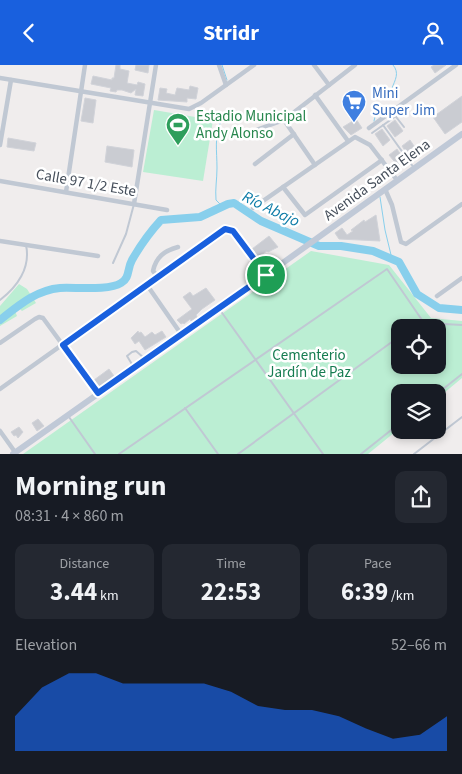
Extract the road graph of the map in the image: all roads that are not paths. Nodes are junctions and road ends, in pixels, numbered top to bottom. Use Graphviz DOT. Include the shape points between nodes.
graph roads {
  1 [pos="85,65"];
  2 [pos="156,65"];
  3 [pos="219,65"];
  4 [pos="254,65"];
  5 [pos="314,65"];
  6 [pos="355,65"];
  7 [pos="456,65"];
  8 [pos="0,78"];
  9 [pos="11,81"];
  10 [pos="226,85"];
  11 [pos="328,85"];
  12 [pos="81,92"];
  13 [pos="315,95"];
  14 [pos="150,104"];
  15 [pos="392,111"];
  16 [pos="396,116"];
  17 [pos="284,119"];
  18 [pos="383,125"];
  19 [pos="404,127"];
  20 [pos="369,128"];
  21 [pos="256,130"];
  22 [pos="372,133"];
  23 [pos="294,134"];
  24 [pos="462,134"];
  25 [pos="348,141"];
  26 [pos="0,145"];
  27 [pos="382,160"];
  28 [pos="254,164"];
  29 [pos="315,165"];
  30 [pos="414,168"];
  31 [pos="397,180"];
  32 [pos="0,181"];
  33 [pos="283,187"];
  34 [pos="386,189"];
  35 [pos="66,192"];
  36 [pos="134,204"];
  37 [pos="462,204"];
  38 [pos="253,208"];
  39 [pos="167,210"];
  40 [pos="0,241"];
  41 [pos="26,245"];
  42 [pos="178,247"];
  43 [pos="98,256"];
  44 [pos="113,263"];
  45 [pos="266,275"];
  46 [pos="158,277"];
  47 [pos="462,278"];
  48 [pos="147,285"];
  49 [pos="437,296"];
  50 [pos="0,301"];
  51 [pos="218,309"];
  52 [pos="421,319"];
  53 [pos="446,324"];
  54 [pos="462,325"];
  55 [pos="181,334"];
  56 [pos="0,343"];
  57 [pos="391,343"];
  58 [pos="63,345"];
  59 [pos="146,360"];
  60 [pos="255,360"];
  61 [pos="134,368"];
  62 [pos="462,374"];
  63 [pos="446,387"];
  64 [pos="0,389"];
  65 [pos="98,393"];
  66 [pos="185,408"];
  67 [pos="294,414"];
  68 [pos="67,415"];
  69 [pos="462,417"];
  70 [pos="391,430"];
  71 [pos="0,431"];
  72 [pos="14,453"];
  73 [pos="95,454"];
  74 [pos="119,454"];
  75 [pos="218,454"];
  76 [pos="238,454"];
  77 [pos="323,454"];
  78 [pos="361,454"];
  79 [pos="414,454"];
  1 -- 12 [label="street"];
  2 -- 14 [label="street"];
  3 -- 10 [label="street"];
  4 -- 10 [label="street"];
  5 -- 11 [label="street"];
  6 -- 11 [label="street"];
  7 -- 15 [label="street"];
  8 -- 9 [label="street"];
  9 -- 12 [label="street"];
  9 -- 26 [label="street"];
  10 -- 14 [label="street" via="189,109"];
  11 -- 13 [label="street"];
  12 -- 14 [label="street"];
  12 -- 35 [label="street"];
  13 -- 17 [label="street"];
  13 -- 25 [label="street"];
  14 -- 36 [label="street"];
  15 -- 16 [label="lane"];
  15 -- 20 [label="street"];
  16 -- 18 [label="lane"];
  16 -- 19 [label="lane"];
  17 -- 21 [label="street"];
  17 -- 23 [label="street"];
  18 -- 22 [label="lane"];
  18 -- 30 [label="lane"];
  23 -- 28 [label="street"];
  23 -- 29 [label="street"];
  24 -- 30 [label="street, Avenida Santa Elena"];
  25 -- 27 [label="street" via="355,137 370,145"];
  25 -- 29 [label="street"];
  27 -- 31 [label="street"];
  27 -- 33 [label="street" via="305,215"];
  29 -- 33 [label="street"];
  30 -- 31 [label="street, Avenida Santa Elena"];
  31 -- 34 [label="street, Avenida Santa Elena"];
  32 -- 35 [label="street, Calle 97 1/2 Este"];
  33 -- 38 [label="street"];
  34 -- 37 [label="street" via="401,242 406,245"];
  34 -- 45 [label="street, Avenida Santa Elena"];
  35 -- 36 [label="street, Calle 97 1/2 Este"];
  36 -- 39 [label="street, Calle 97 1/2 Este"];
  36 -- 44 [label="lane" via="126,234"];
  40 -- 41 [label="street"];
  41 -- 43 [label="street"];
  41 -- 50 [label="lane" via="28,256 24,271 13,289"];
  42 -- 46 [label="street" via="156,261 153,271"];
  45 -- 46 [label="street" via="233,231 225,229"];
  45 -- 51 [label="street, Avenida Santa Elena"];
  46 -- 48 [label="street"];
  47 -- 49 [label="street"];
  48 -- 55 [label="street"];
  48 -- 58 [label="street"];
  51 -- 55 [label="street, Avenida Santa Elena"];
  51 -- 60 [label="lane"];
  52 -- 60 [label="lane" via="387,269"];
  53 -- 54 [label="lane"];
  55 -- 59 [label="street, Avenida Santa Elena"];
  56 -- 58 [label="street" via="39,317"];
  57 -- 67 [label="lane"];
  58 -- 64 [label="street"];
  58 -- 65 [label="street"];
  59 -- 61 [label="street, Avenida Santa Elena"];
  59 -- 61 [label="lane" via="132,351 128,358"];
  60 -- 66 [label="lane"];
  60 -- 67 [label="lane"];
  61 -- 65 [label="street, Avenida Santa Elena"];
  62 -- 63 [label="lane"];
  65 -- 68 [label="street, Avenida Santa Elena"];
  66 -- 74 [label="lane"];
  66 -- 75 [label="lane"];
  67 -- 76 [label="lane"];
  67 -- 77 [label="lane"];
  68 -- 72 [label="street, Avenida Santa Elena"];
  68 -- 73 [label="lane"];
  69 -- 79 [label="lane"];
  70 -- 78 [label="lane"];
  71 -- 72 [label="street"];
}
